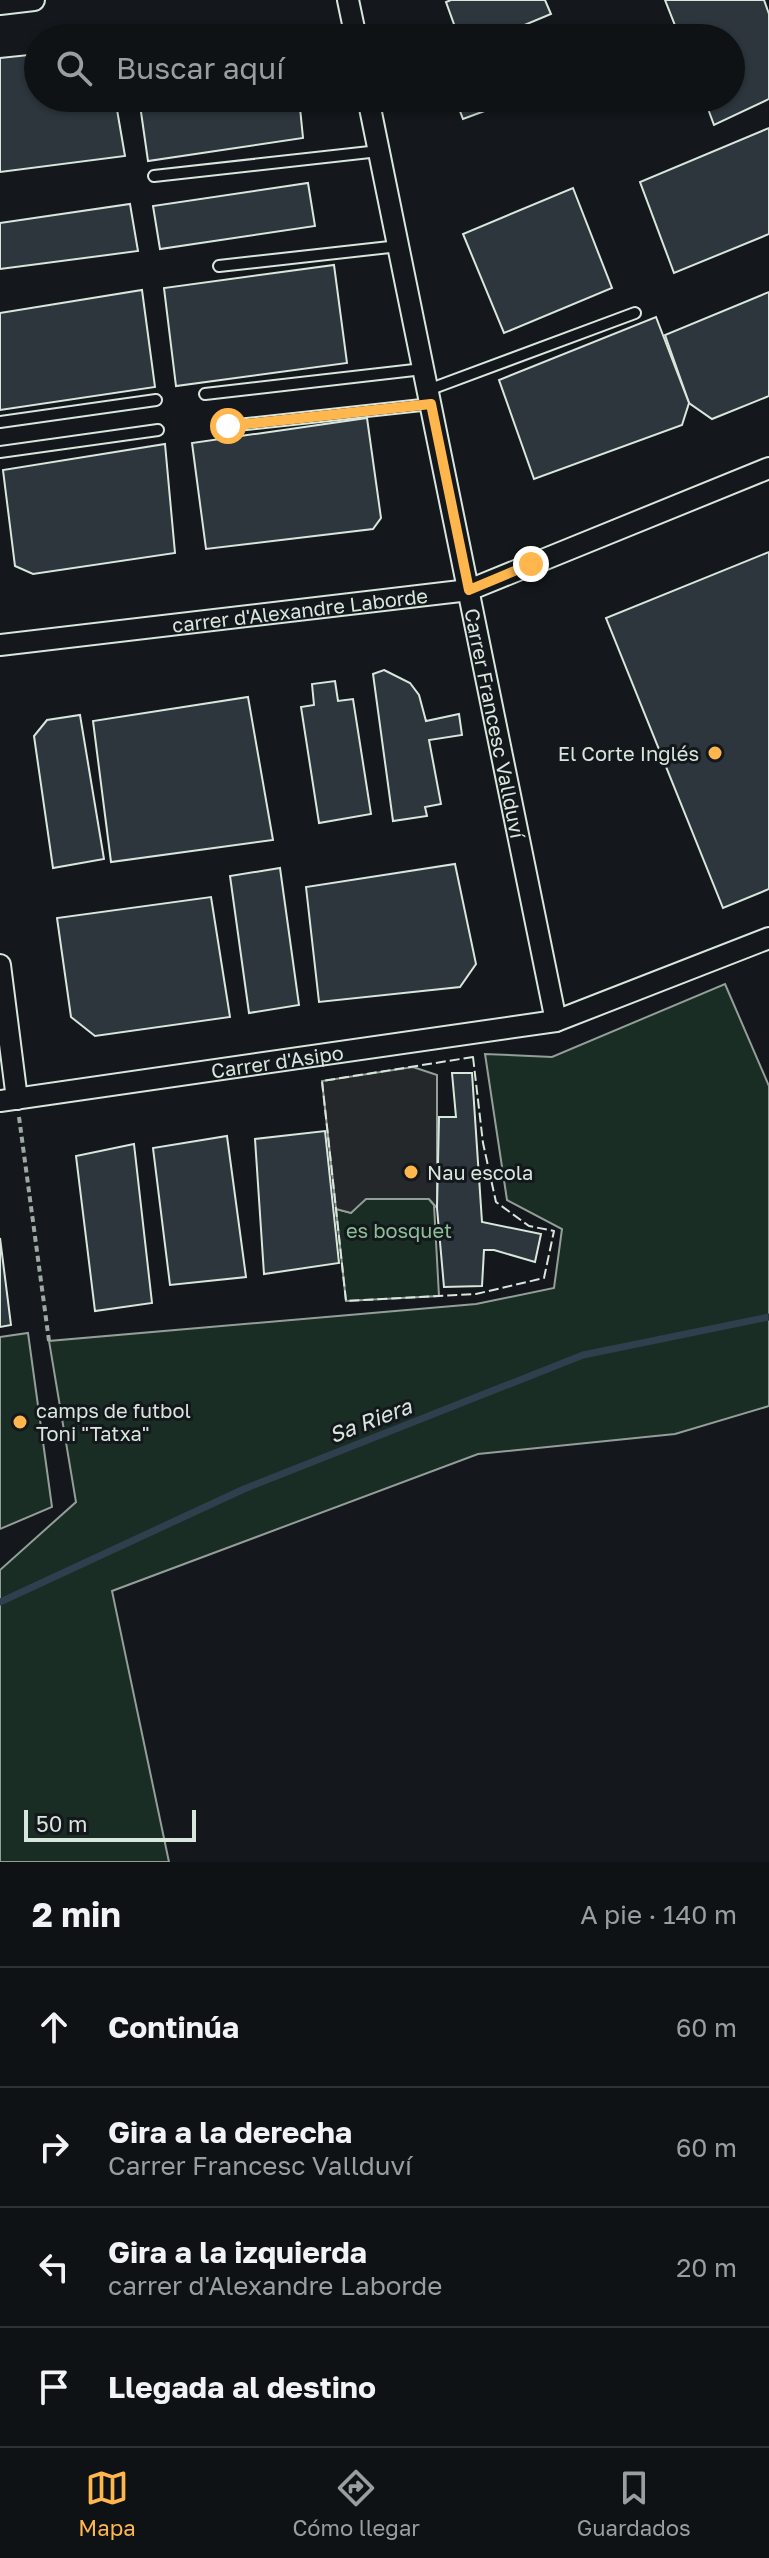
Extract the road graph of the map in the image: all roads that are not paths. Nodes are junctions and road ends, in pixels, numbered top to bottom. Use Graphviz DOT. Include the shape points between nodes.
graph roads {
  1 [pos="34,0"];
  2 [pos="348,0"];
  3 [pos="0,4"];
  4 [pos="353,24"];
  5 [pos="371,112"];
  6 [pos="379,151"];
  7 [pos="154,176"];
  8 [pos="399,246"];
  9 [pos="219,266"];
  10 [pos="635,313"];
  11 [pos="423,369"];
  12 [pos="205,394"];
  13 [pos="429,397"];
  14 [pos="156,400"];
  15 [pos="0,422"];
  16 [pos="228,426"];
  17 [pos="158,430"];
  18 [pos="0,452"];
  19 [pos="769,468"];
  20 [pos="469,590"];
  21 [pos="0,645"];
  22 [pos="769,938"];
  23 [pos="0,965"];
  24 [pos="556,1021"];
  25 [pos="8,1100"];
  1 -- 3 [label="street"];
  2 -- 4 [label="street"];
  5 -- 6 [label="street, Carrer Francesc Vallduví"];
  6 -- 7 [label="lane"];
  6 -- 8 [label="street, Carrer Francesc Vallduví"];
  8 -- 9 [label="lane"];
  8 -- 11 [label="street, Carrer Francesc Vallduví"];
  10 -- 13 [label="lane"];
  11 -- 12 [label="lane"];
  11 -- 13 [label="street, Carrer Francesc Vallduví"];
  13 -- 16 [label="lane"];
  13 -- 20 [label="street, Carrer Francesc Vallduví"];
  14 -- 15 [label="lane"];
  17 -- 18 [label="lane"];
  19 -- 20 [label="street, carrer d'Alexandre Laborde"];
  20 -- 21 [label="street, carrer d'Alexandre Laborde"];
  20 -- 24 [label="street, Carrer Francesc Vallduví"];
  22 -- 24 [label="street, Carrer d'Asipo"];
  23 -- 25 [label="street"];
  24 -- 25 [label="street, Carrer d'Asipo"];
}
